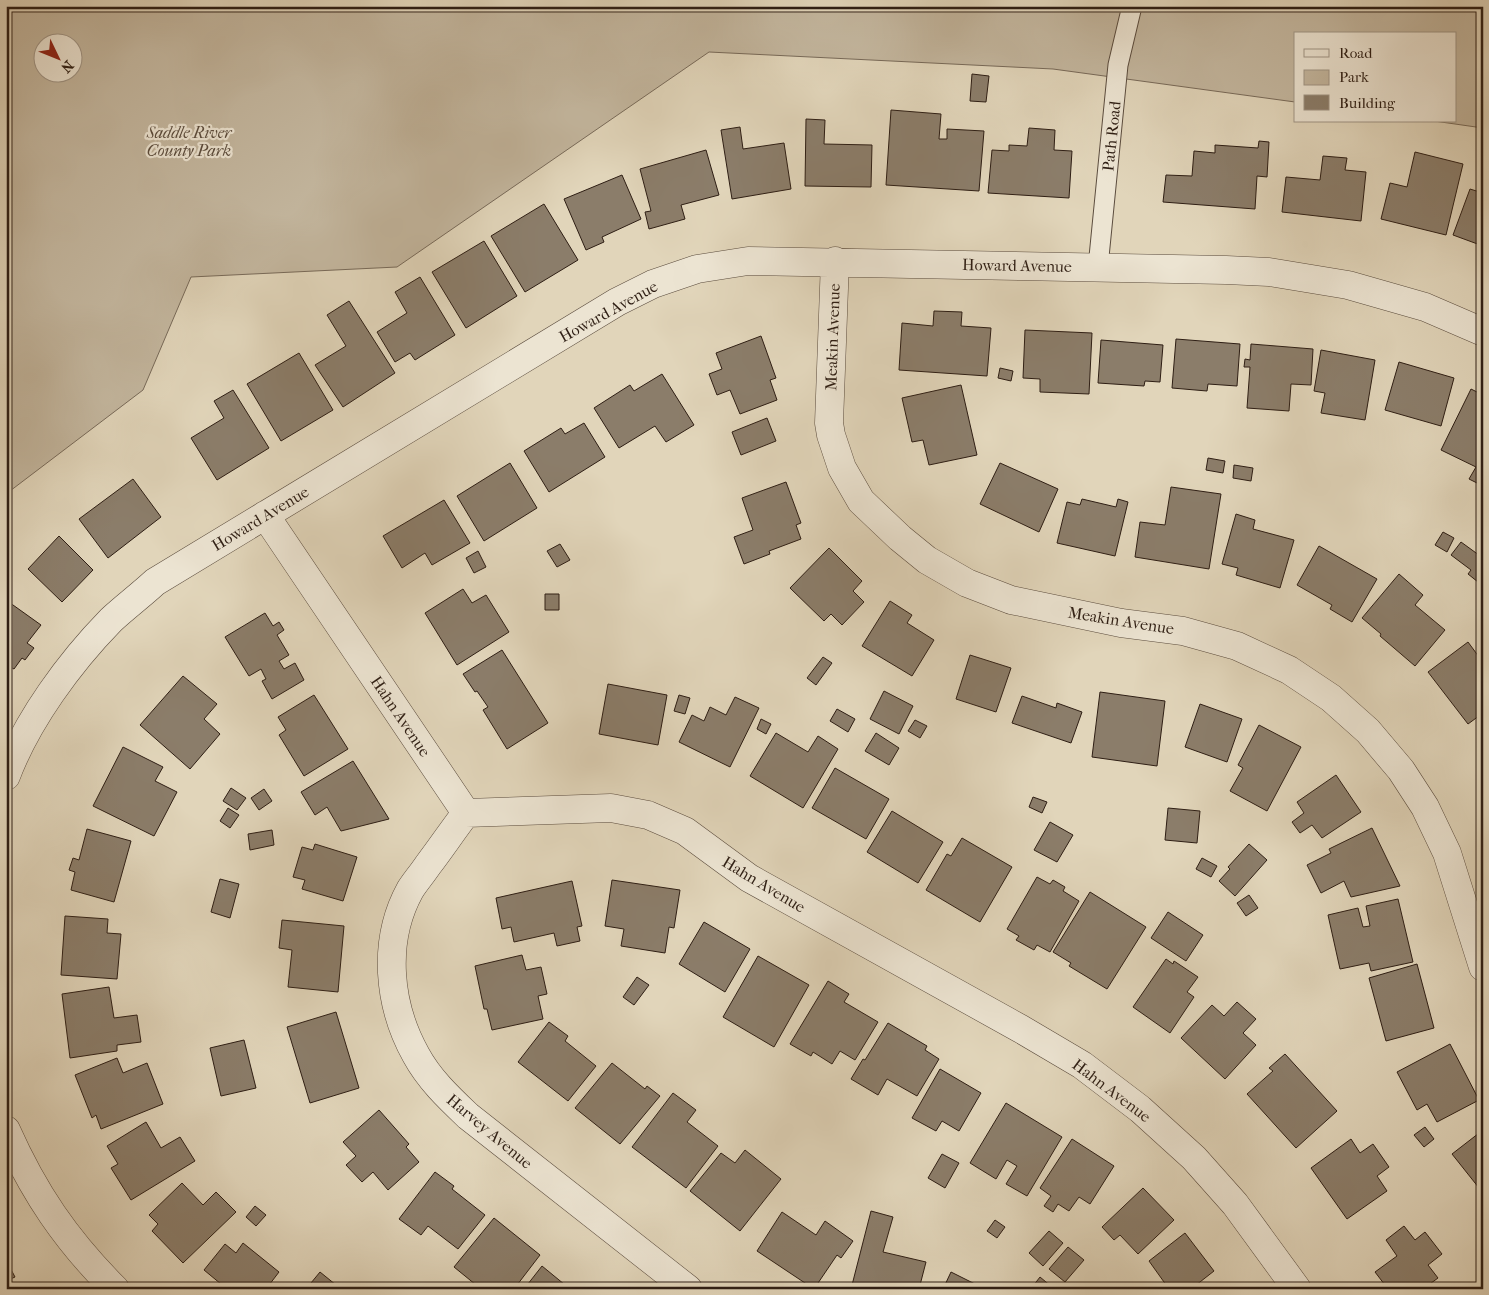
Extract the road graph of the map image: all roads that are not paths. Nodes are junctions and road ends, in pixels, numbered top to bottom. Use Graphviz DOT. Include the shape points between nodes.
graph roads {
  1 [pos="1132,6"];
  2 [pos="835,261"];
  3 [pos="1098,267"];
  4 [pos="1483,332"];
  5 [pos="265,515"];
  6 [pos="6,776"];
  7 [pos="466,813"];
  8 [pos="1483,967"];
  9 [pos="6,1130"];
  10 [pos="115,1289"];
  11 [pos="688,1289"];
  12 [pos="1297,1289"];
  1 -- 3 [label="lane, Path Road" via="1118,65"];
  2 -- 3 [label="street, Howard Avenue"];
  2 -- 5 [label="street, Howard Avenue" via="748,261 697,269 653,284 616,302"];
  2 -- 8 [label="street, Meakin Avenue" via="829,423 842,468 861,501 927,560 967,583 1011,600 1121,623 1183,630 1237,646 1289,670 1331,698 1368,731 1401,770 1425,807 1447,853"];
  3 -- 4 [label="street, Howard Avenue" via="1269,272 1348,285 1424,307"];
  5 -- 6 [label="street, Howard Avenue" via="155,582 112,619 74,661 41,707"];
  5 -- 7 [label="street, Hahn Avenue"];
  7 -- 11 [label="street, Harvey Avenue" via="410,890 398,919 392,949 392,983 401,1020 416,1055 440,1089 468,1116"];
  7 -- 12 [label="street, Hahn Avenue" via="611,808 648,815 684,831 749,878 1082,1065 1140,1109 1194,1158 1235,1204"];
  9 -- 10 [label="street" via="49,1213 89,1264"];
}
